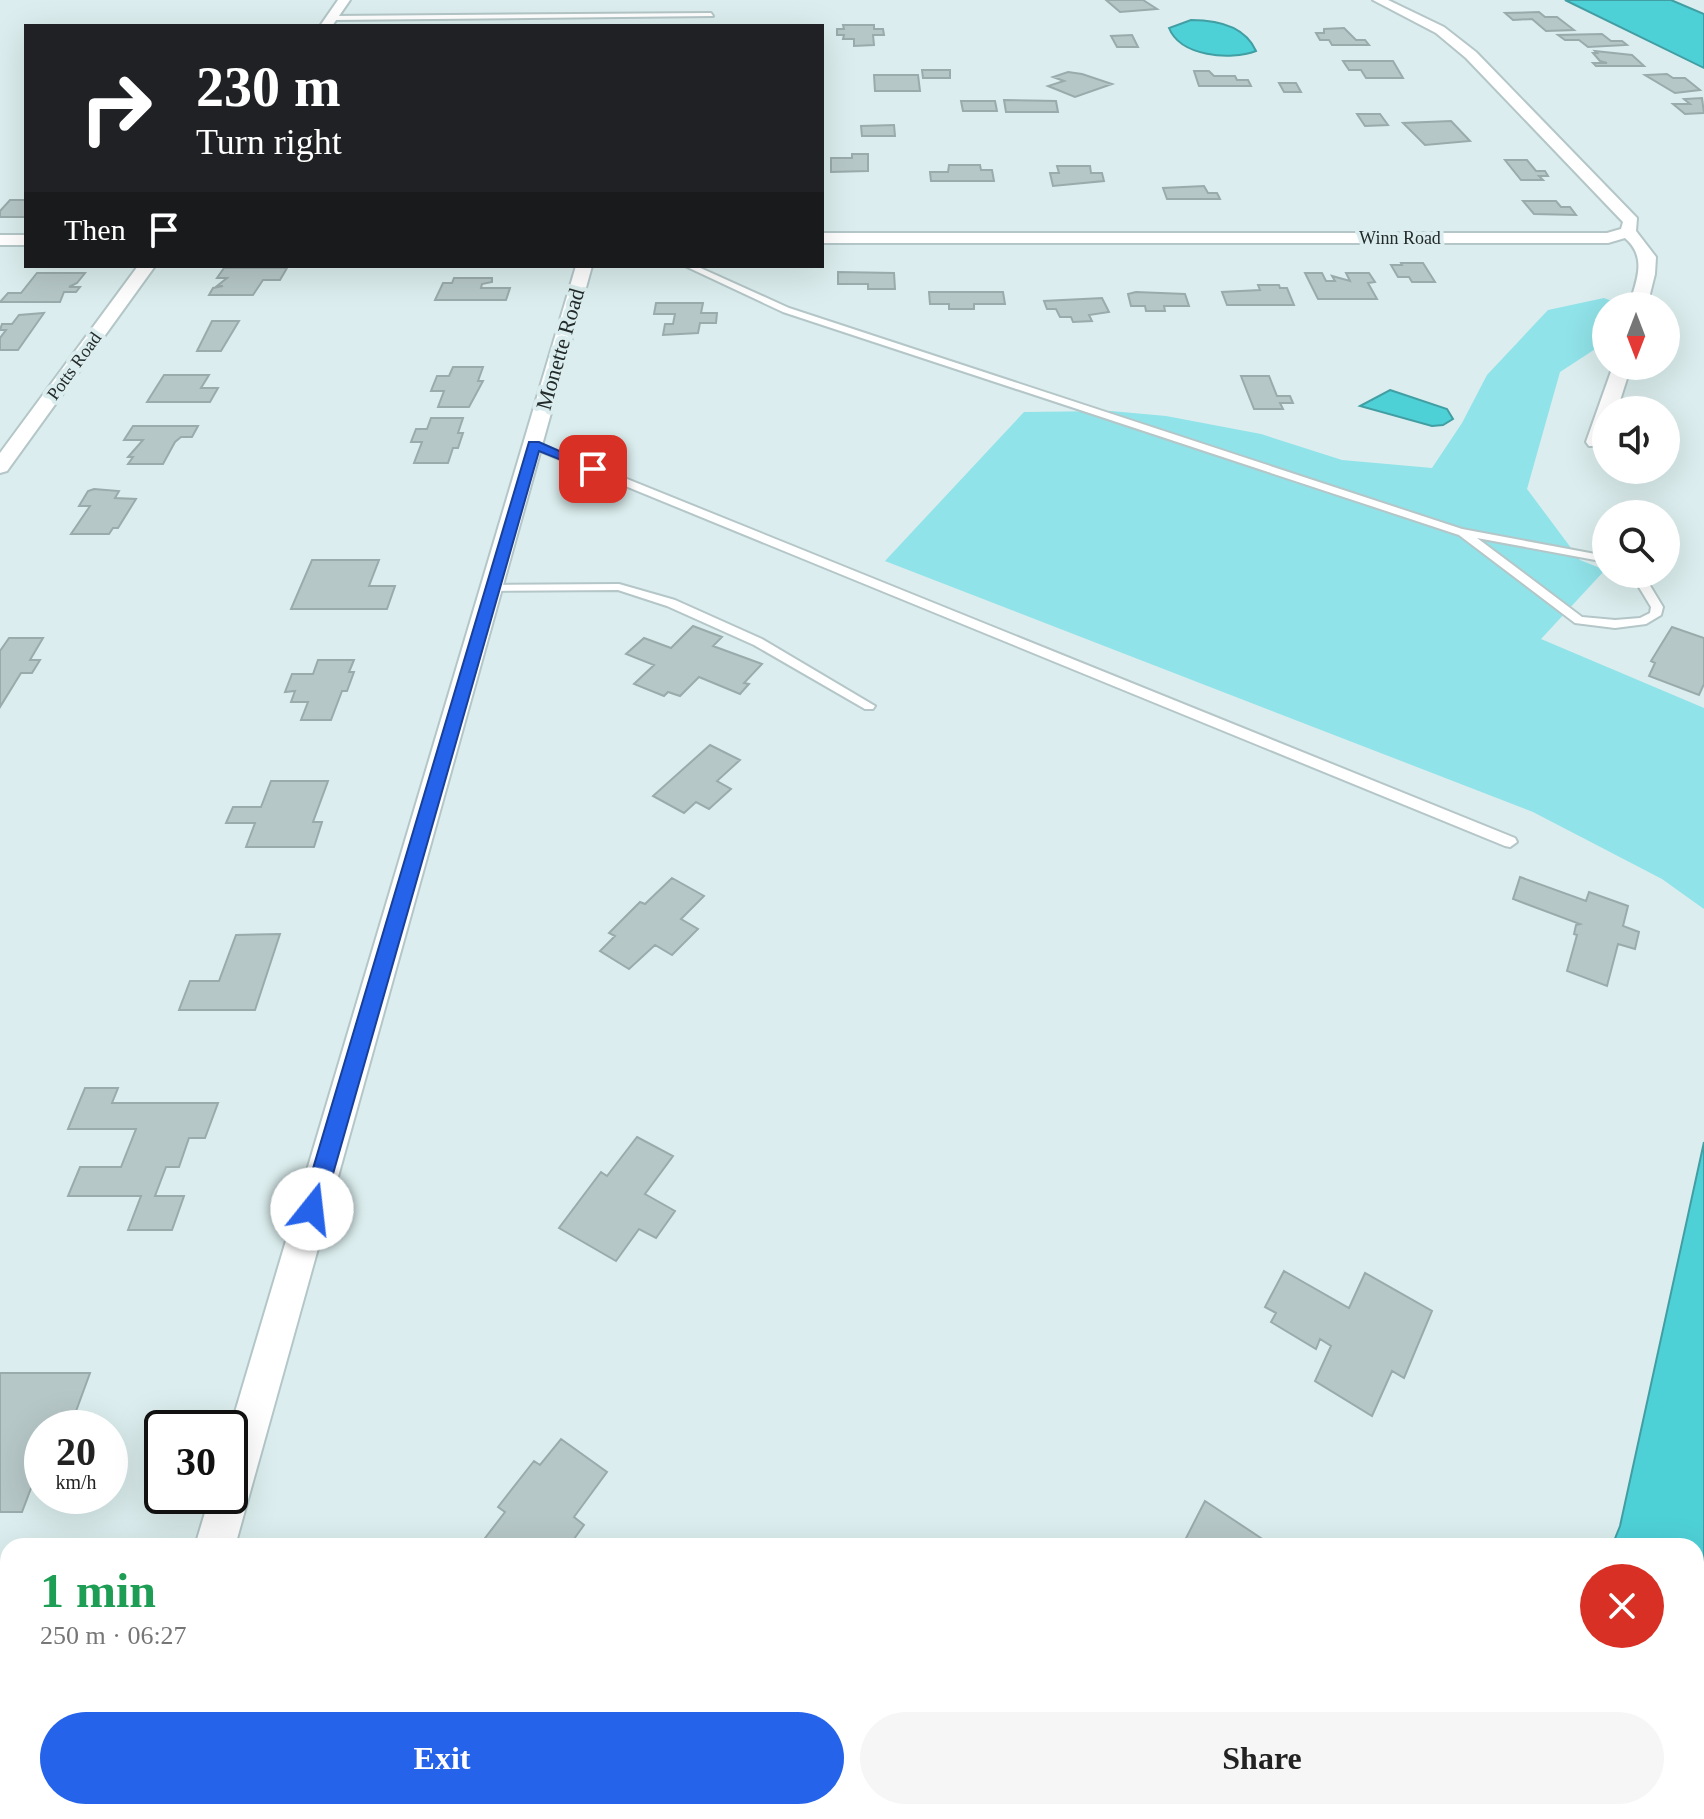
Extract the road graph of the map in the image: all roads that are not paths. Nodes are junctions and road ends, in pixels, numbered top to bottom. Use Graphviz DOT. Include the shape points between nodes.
graph roads {
  1 [pos="344,0"];
  2 [pos="1379,0"];
  3 [pos="711,15"];
  4 [pos="329,22"];
  5 [pos="1628,232"];
  6 [pos="824,238"];
  7 [pos="0,240"];
  8 [pos="24,240"];
  9 [pos="146,268"];
  10 [pos="583,268"];
  11 [pos="693,268"];
  12 [pos="1641,292"];
  13 [pos="534,445"];
  14 [pos="0,467"];
  15 [pos="1460,532"];
  16 [pos="1592,556"];
  17 [pos="492,588"];
  18 [pos="1645,588"];
  19 [pos="869,706"];
  20 [pos="1510,842"];
  21 [pos="248,1433"];
  22 [pos="224,1514"];
  23 [pos="217,1538"];
  1 -- 4 [label="street"];
  2 -- 5 [label="street" via="1440,30 1471,55 1631,221"];
  3 -- 4 [label="lane"];
  5 -- 6 [label="street, Winn Road" via="1608,238"];
  5 -- 12 [label="street" via="1643,244 1649,258"];
  7 -- 8 [label="street"];
  9 -- 14 [label="street, Potts Road"];
  10 -- 13 [label="street, Monette Road"];
  11 -- 15 [label="lane" via="786,310"];
  13 -- 17 [label="street, Monette Road"];
  13 -- 20 [label="lane"];
  15 -- 16 [label="lane"];
  15 -- 18 [label="lane" via="1579,620 1615,624 1655,615 1657,607"];
  17 -- 19 [label="lane" via="619,587 671,603 758,642"];
  17 -- 21 [label="street, Monette Road"];
  22 -- 23 [label="street, Monette Road"];
}
